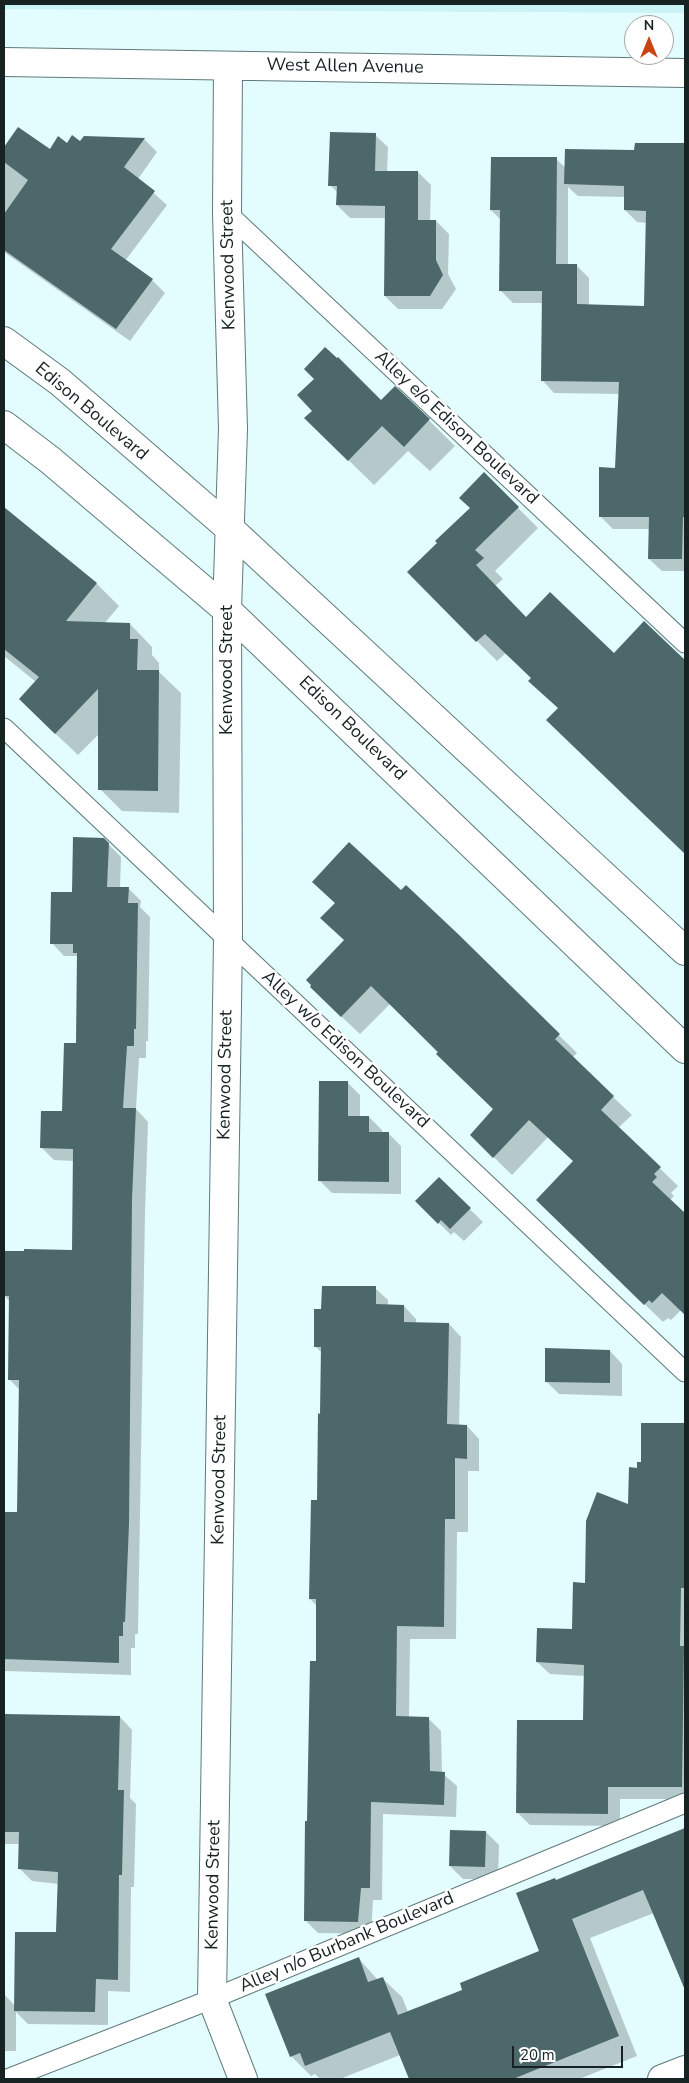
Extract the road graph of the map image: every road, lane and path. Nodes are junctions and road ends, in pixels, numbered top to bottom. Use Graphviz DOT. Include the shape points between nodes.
graph roads {
  1 [pos="4,62"];
  2 [pos="228,66"];
  3 [pos="685,72"];
  4 [pos="227,213"];
  5 [pos="4,341"];
  6 [pos="4,425"];
  7 [pos="229,528"];
  8 [pos="227,610"];
  9 [pos="685,643"];
  10 [pos="4,728"];
  11 [pos="228,939"];
  12 [pos="685,951"];
  13 [pos="685,1050"];
  14 [pos="685,1372"];
  15 [pos="685,1803"];
  16 [pos="212,1999"];
  17 [pos="685,2070"];
  18 [pos="7,2079"];
  19 [pos="243,2079"];
  20 [pos="662,2079"];
  1 -- 2 [label="street, West Allen Avenue"];
  2 -- 3 [label="street, West Allen Avenue"];
  2 -- 4 [label="street, Kenwood Street"];
  4 -- 7 [label="street, Kenwood Street" via="233,429"];
  4 -- 9 [label="lane, Alley e/o Edison Boulevard"];
  5 -- 7 [label="street, Edison Boulevard" via="60,382"];
  6 -- 8 [label="street, Edison Boulevard"];
  7 -- 8 [label="street, Kenwood Street"];
  7 -- 12 [label="street, Edison Boulevard"];
  8 -- 11 [label="street, Kenwood Street"];
  8 -- 13 [label="street, Edison Boulevard"];
  10 -- 11 [label="lane, Alley w/o Edison Boulevard"];
  11 -- 14 [label="lane, Alley w/o Edison Boulevard"];
  11 -- 16 [label="street, Kenwood Street"];
  15 -- 16 [label="lane, Alley n/o Burbank Boulevard"];
  16 -- 18 [label="lane, Alley n/o Burbank Boulevard"];
  16 -- 19 [label="street, Kenwood Street"];
  17 -- 20 [label="street"];
}
